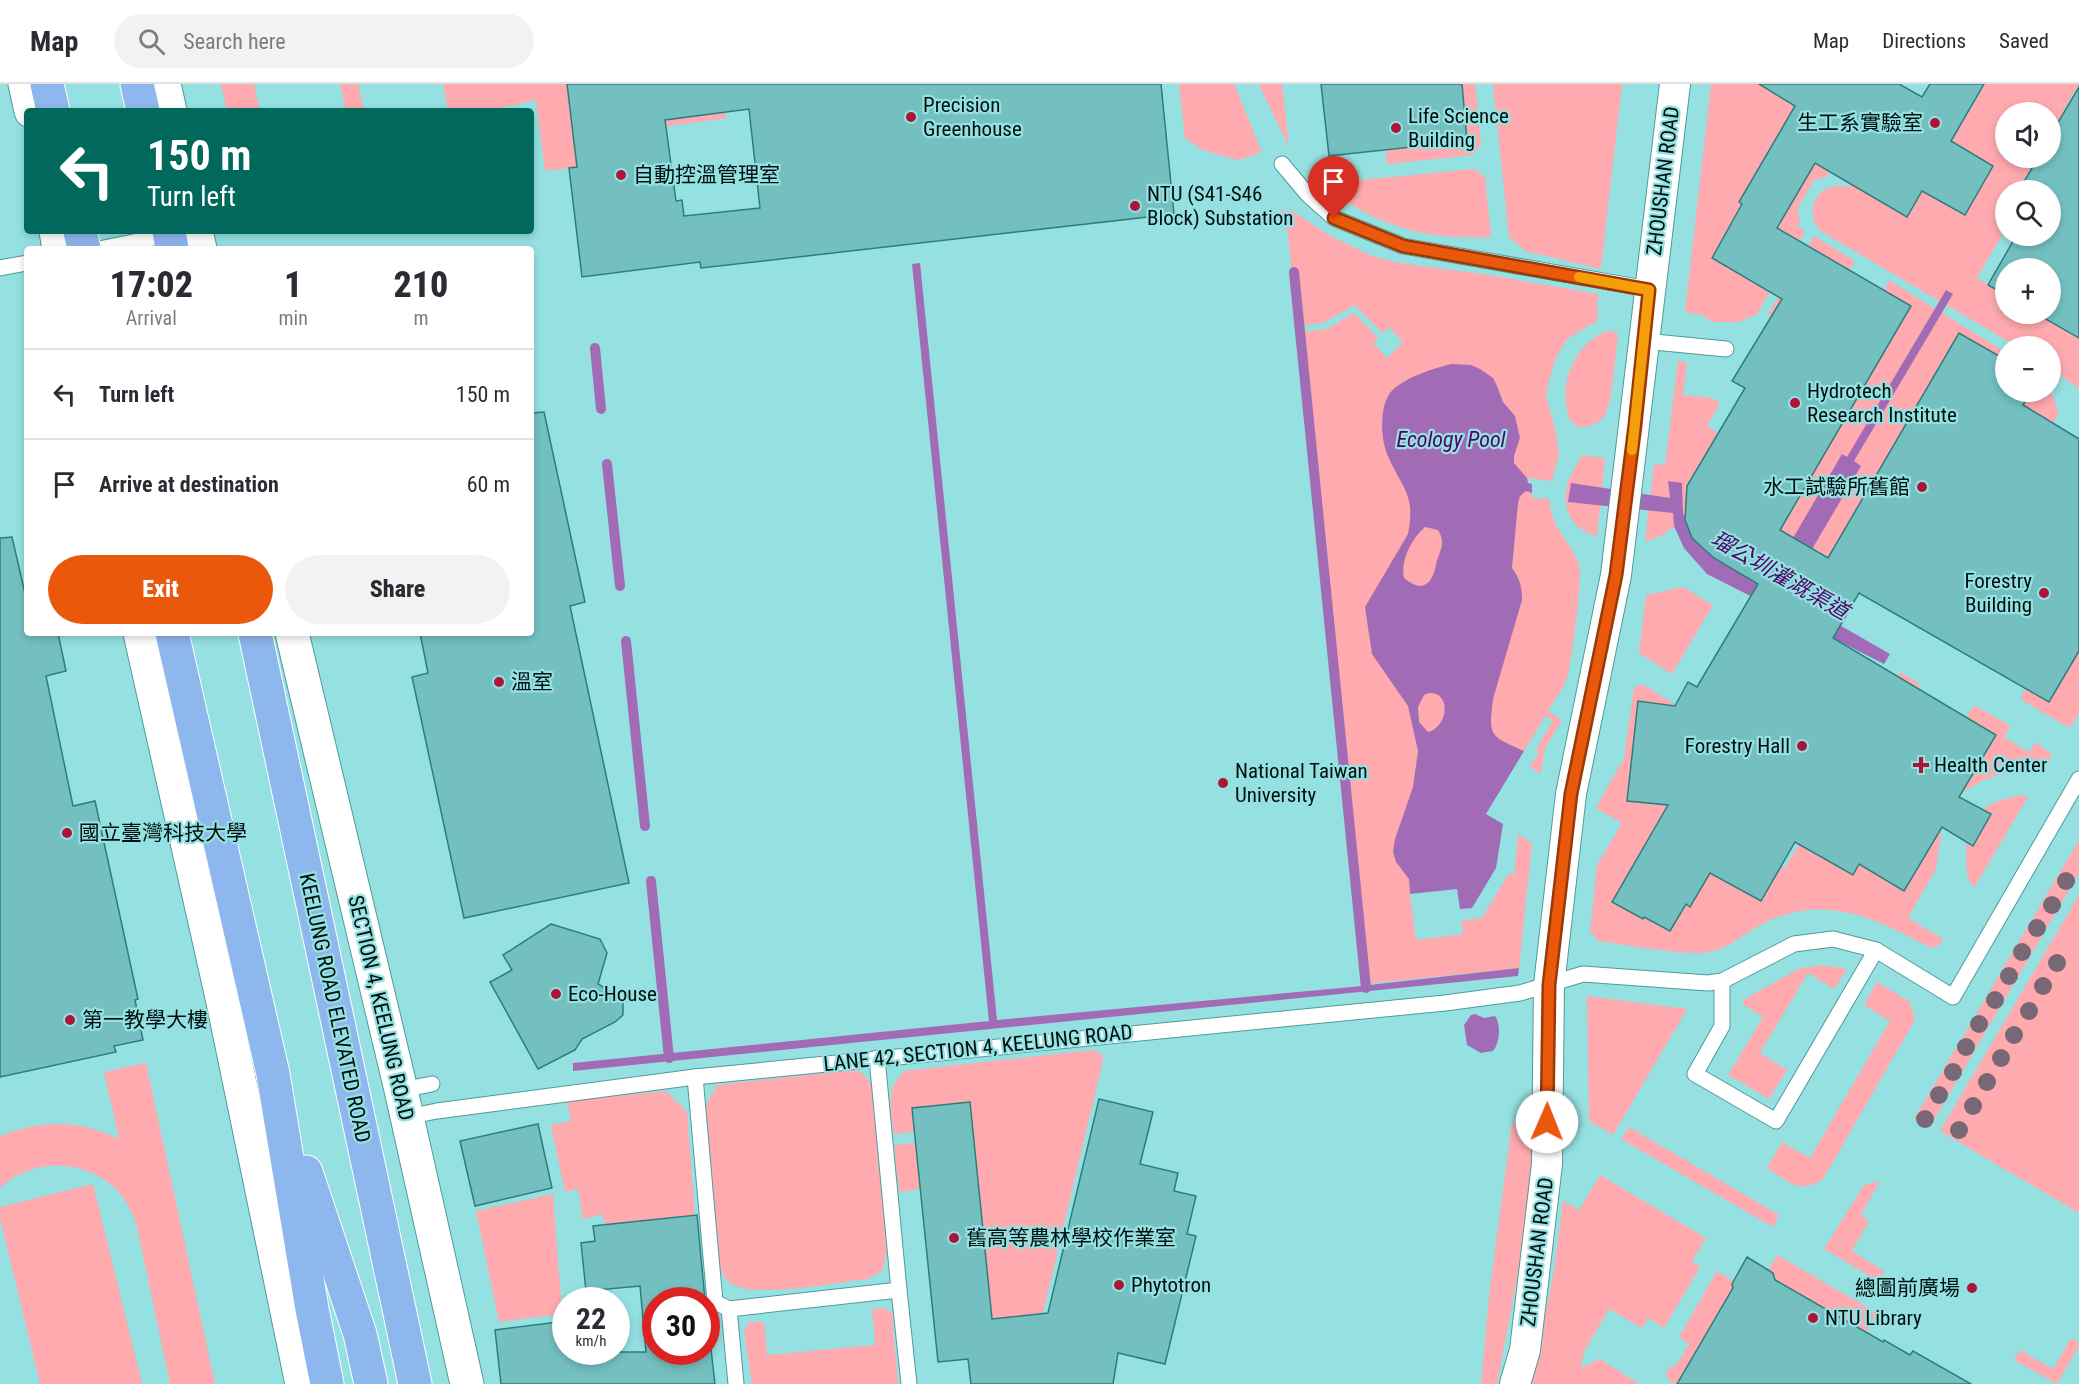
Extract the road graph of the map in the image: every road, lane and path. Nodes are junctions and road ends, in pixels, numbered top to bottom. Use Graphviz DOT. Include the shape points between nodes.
graph roads {
  1 [pos="26,84"];
  2 [pos="47,84"];
  3 [pos="137,84"];
  4 [pos="164,84"];
  5 [pos="1675,84"];
  6 [pos="30,108"];
  7 [pos="52,108"];
  8 [pos="142,108"];
  9 [pos="169,108"];
  10 [pos="1282,164"];
  11 [pos="172,234"];
  12 [pos="114,246"];
  13 [pos="24,264"];
  14 [pos="0,268"];
  15 [pos="1649,290"];
  16 [pos="1644,341"];
  17 [pos="1726,349"];
  18 [pos="141,636"];
  19 [pos="173,636"];
  20 [pos="256,636"];
  21 [pos="293,636"];
  22 [pos="2079,779"];
  23 [pos="1876,950"];
  24 [pos="1722,981"];
  25 [pos="1549,985"];
  26 [pos="877,1058"];
  27 [pos="273,1074"];
  28 [pos="694,1077"];
  29 [pos="413,1097"];
  30 [pos="899,1290"];
  31 [pos="729,1309"];
  32 [pos="302,1384"];
  33 [pos="327,1384"];
  34 [pos="372,1384"];
  35 [pos="415,1384"];
  36 [pos="466,1384"];
  37 [pos="736,1384"];
  38 [pos="909,1384"];
  39 [pos="1515,1384"];
  1 -- 6 [label="main road"];
  2 -- 7 [label="highway"];
  3 -- 8 [label="highway"];
  4 -- 9 [label="main road"];
  5 -- 15 [label="street, ZHOUSHAN ROAD"];
  10 -- 15 [label="lane" via="1334,218 1403,246"];
  11 -- 12 [label="lane"];
  13 -- 14 [label="lane"];
  15 -- 16 [label="street, ZHOUSHAN ROAD"];
  16 -- 17 [label="lane"];
  16 -- 25 [label="street, ZHOUSHAN ROAD" via="1616,575 1571,794"];
  18 -- 32 [label="main road" via="223,1002"];
  19 -- 27 [label="highway"];
  20 -- 35 [label="highway, KEELUNG ROAD ELEVATED ROAD"];
  21 -- 29 [label="main road, SECTION 4, KEELUNG ROAD"];
  22 -- 23 [label="lane" via="1953,997"];
  23 -- 24 [label="lane" via="1833,939 1794,944"];
  23 -- 24 [label="lane" via="1776,1121 1695,1074 1722,1026"];
  24 -- 25 [label="lane, LANE 42, SECTION 4, KEELUNG ROAD" via="1708,984 1583,974"];
  25 -- 26 [label="lane, LANE 42, SECTION 4, KEELUNG ROAD" via="1445,1003"];
  25 -- 39 [label="street, ZHOUSHAN ROAD" via="1547,1164 1525,1350"];
  26 -- 28 [label="lane, LANE 42, SECTION 4, KEELUNG ROAD"];
  26 -- 30 [label="lane"];
  27 -- 33 [label="highway"];
  27 -- 34 [label="highway" via="360,1334"];
  28 -- 29 [label="lane, LANE 42, SECTION 4, KEELUNG ROAD" via="437,1111"];
  28 -- 31 [label="lane" via="715,1302"];
  29 -- 36 [label="main road, SECTION 4, KEELUNG ROAD"];
  30 -- 31 [label="lane"];
  30 -- 38 [label="lane"];
  31 -- 37 [label="lane"];
}
